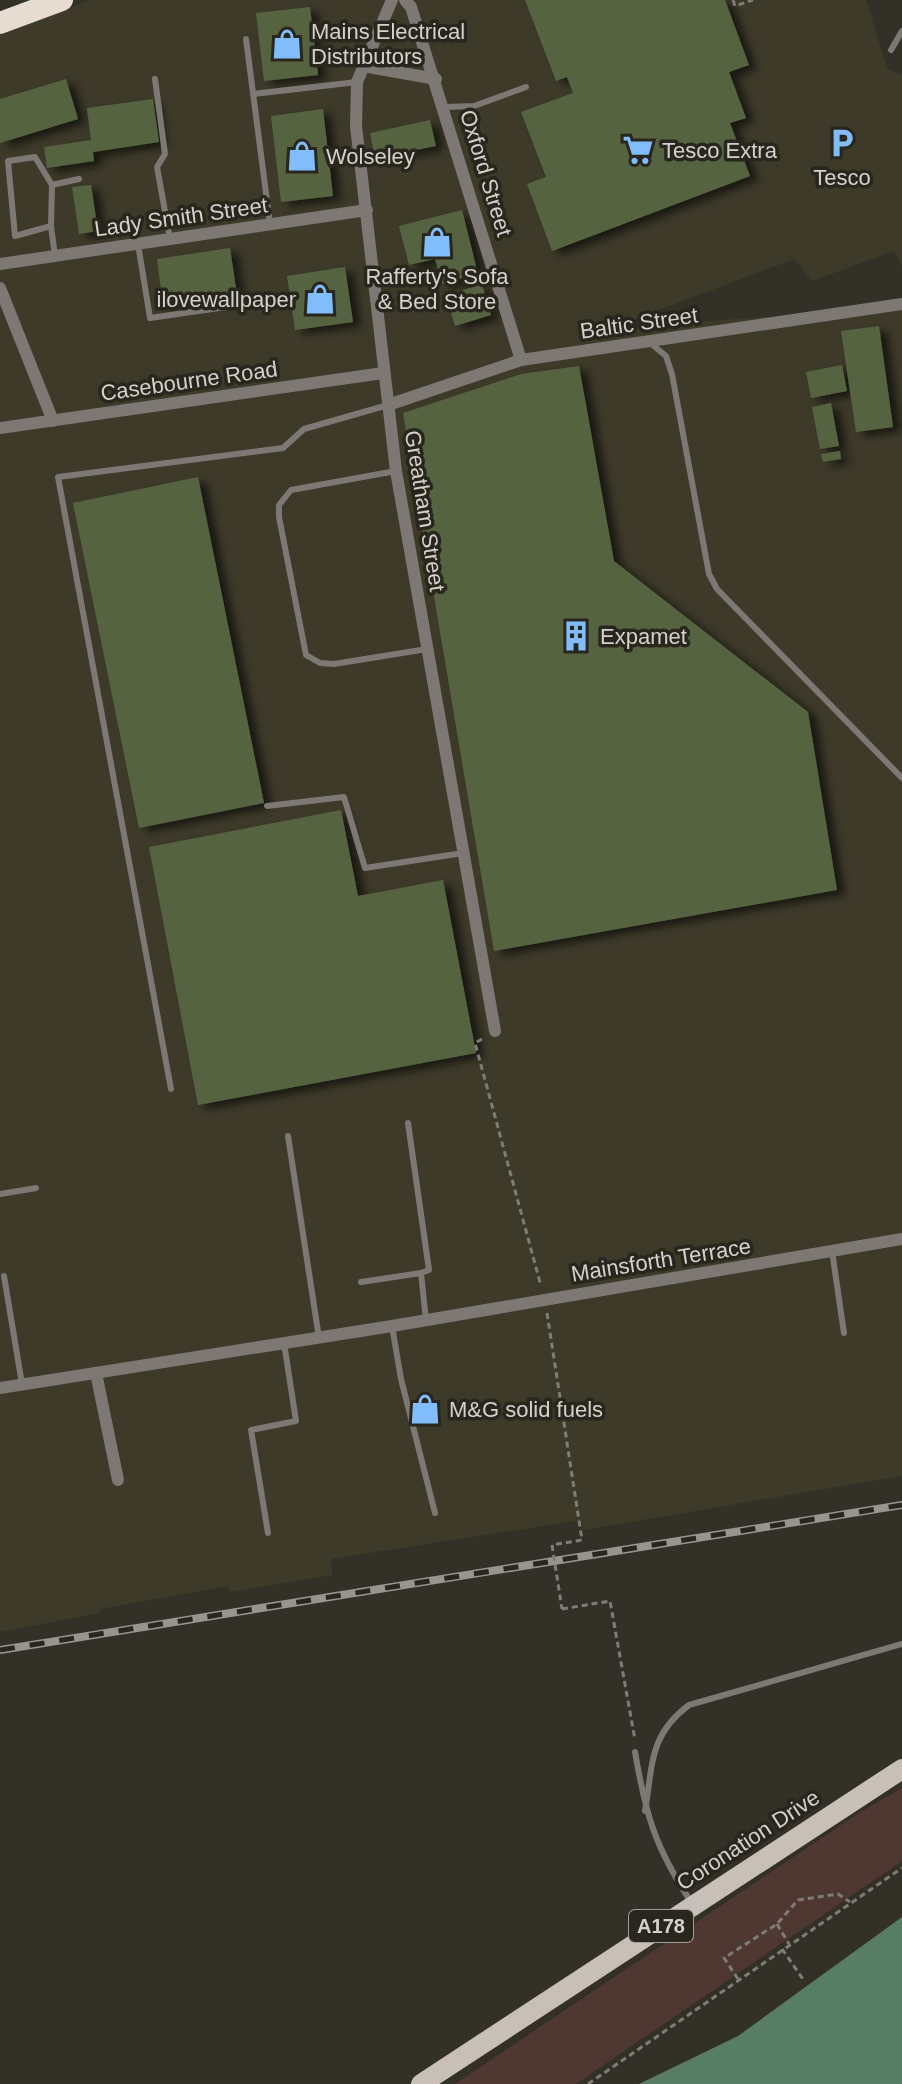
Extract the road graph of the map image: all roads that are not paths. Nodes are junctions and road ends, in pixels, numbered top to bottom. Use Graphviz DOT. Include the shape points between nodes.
graph roads {
  1 [pos="62,0"];
  2 [pos="392,0"];
  3 [pos="405,0"];
  4 [pos="0,23"];
  5 [pos="902,31"];
  6 [pos="246,39"];
  7 [pos="891,50"];
  8 [pos="363,66"];
  9 [pos="155,79"];
  10 [pos="436,79"];
  11 [pos="357,82"];
  12 [pos="526,87"];
  13 [pos="253,94"];
  14 [pos="445,107"];
  15 [pos="79,179"];
  16 [pos="52,185"];
  17 [pos="367,210"];
  18 [pos="270,224"];
  19 [pos="51,226"];
  20 [pos="170,239"];
  21 [pos="138,244"];
  22 [pos="55,256"];
  23 [pos="0,264"];
  24 [pos="0,288"];
  25 [pos="902,304"];
  26 [pos="233,306"];
  27 [pos="649,342"];
  28 [pos="521,360"];
  29 [pos="383,373"];
  30 [pos="388,405"];
  31 [pos="53,421"];
  32 [pos="0,428"];
  33 [pos="396,471"];
  34 [pos="427,649"];
  35 [pos="902,778"];
  36 [pos="267,806"];
  37 [pos="463,853"];
  38 [pos="495,1031"];
  39 [pos="171,1089"];
  40 [pos="408,1123"];
  41 [pos="288,1136"];
  42 [pos="36,1188"];
  43 [pos="0,1194"];
  44 [pos="902,1239"];
  45 [pos="832,1251"];
  46 [pos="421,1273"];
  47 [pos="4,1276"];
  48 [pos="361,1282"];
  49 [pos="426,1320"];
  50 [pos="392,1326"];
  51 [pos="844,1333"];
  52 [pos="319,1338"];
  53 [pos="284,1343"];
  54 [pos="96,1373"];
  55 [pos="22,1384"];
  56 [pos="0,1388"];
  57 [pos="118,1480"];
  58 [pos="435,1513"];
  59 [pos="268,1533"];
  60 [pos="902,1644"];
  61 [pos="635,1752"];
  62 [pos="902,1769"];
  63 [pos="645,1811"];
  64 [pos="693,1905"];
  65 [pos="421,2084"];
  1 -- 4 [label="highway"];
  2 -- 8 [label="street, Greatham Street"];
  3 -- 10 [label="street, Oxford Street"];
  5 -- 7 [label="lane"];
  6 -- 13 [label="lane"];
  8 -- 10 [label="street"];
  8 -- 11 [label="street, Greatham Street"];
  9 -- 20 [label="lane" via="165,154 157,167"];
  10 -- 14 [label="street, Oxford Street"];
  11 -- 13 [label="lane"];
  11 -- 17 [label="street, Greatham Street" via="356,126"];
  12 -- 14 [label="lane" via="474,106"];
  13 -- 18 [label="lane"];
  14 -- 28 [label="street, Oxford Street"];
  15 -- 16 [label="lane"];
  16 -- 19 [label="lane"];
  16 -- 19 [label="lane" via="35,157 8,161 15,236"];
  17 -- 18 [label="street, Lady Smith Street"];
  17 -- 29 [label="street, Greatham Street"];
  18 -- 20 [label="street, Lady Smith Street"];
  19 -- 22 [label="lane"];
  20 -- 21 [label="street, Lady Smith Street"];
  21 -- 22 [label="street, Lady Smith Street"];
  21 -- 26 [label="lane" via="150,318"];
  22 -- 23 [label="street, Lady Smith Street"];
  24 -- 31 [label="street"];
  25 -- 27 [label="street, Baltic Street"];
  27 -- 28 [label="street, Baltic Street"];
  27 -- 35 [label="lane" via="666,356 672,374 709,574 717,589"];
  28 -- 30 [label="street, Baltic Street"];
  29 -- 30 [label="street, Greatham Street"];
  29 -- 31 [label="street, Casebourne Road"];
  30 -- 33 [label="street, Greatham Street"];
  30 -- 39 [label="lane" via="304,429 283,448 58,477"];
  31 -- 32 [label="street, Casebourne Road"];
  33 -- 34 [label="street, Greatham Street"];
  33 -- 34 [label="lane" via="291,490 284,495 279,517 306,655 320,663"];
  34 -- 37 [label="street, Greatham Street"];
  36 -- 37 [label="lane" via="344,797 365,868"];
  37 -- 38 [label="street, Greatham Street"];
  40 -- 46 [label="lane" via="429,1270"];
  41 -- 52 [label="lane"];
  42 -- 43 [label="lane"];
  44 -- 45 [label="street, Mainsforth Terrace"];
  45 -- 49 [label="street, Mainsforth Terrace"];
  45 -- 51 [label="lane"];
  46 -- 48 [label="lane"];
  46 -- 49 [label="lane"];
  47 -- 55 [label="lane"];
  49 -- 50 [label="street, Mainsforth Terrace"];
  50 -- 52 [label="street, Mainsforth Terrace"];
  50 -- 58 [label="lane"];
  52 -- 53 [label="street, Mainsforth Terrace"];
  53 -- 54 [label="street, Mainsforth Terrace"];
  53 -- 59 [label="lane" via="296,1421 251,1430"];
  54 -- 55 [label="street, Mainsforth Terrace"];
  54 -- 57 [label="street"];
  55 -- 56 [label="street, Mainsforth Terrace"];
  60 -- 63 [label="lane" via="689,1705 669,1720 657,1740"];
  61 -- 63 [label="lane"];
  62 -- 64 [label="main road, Coronation Drive / A178"];
  63 -- 64 [label="lane" via="662,1857"];
  64 -- 65 [label="main road, Coronation Drive / A178"];
}
